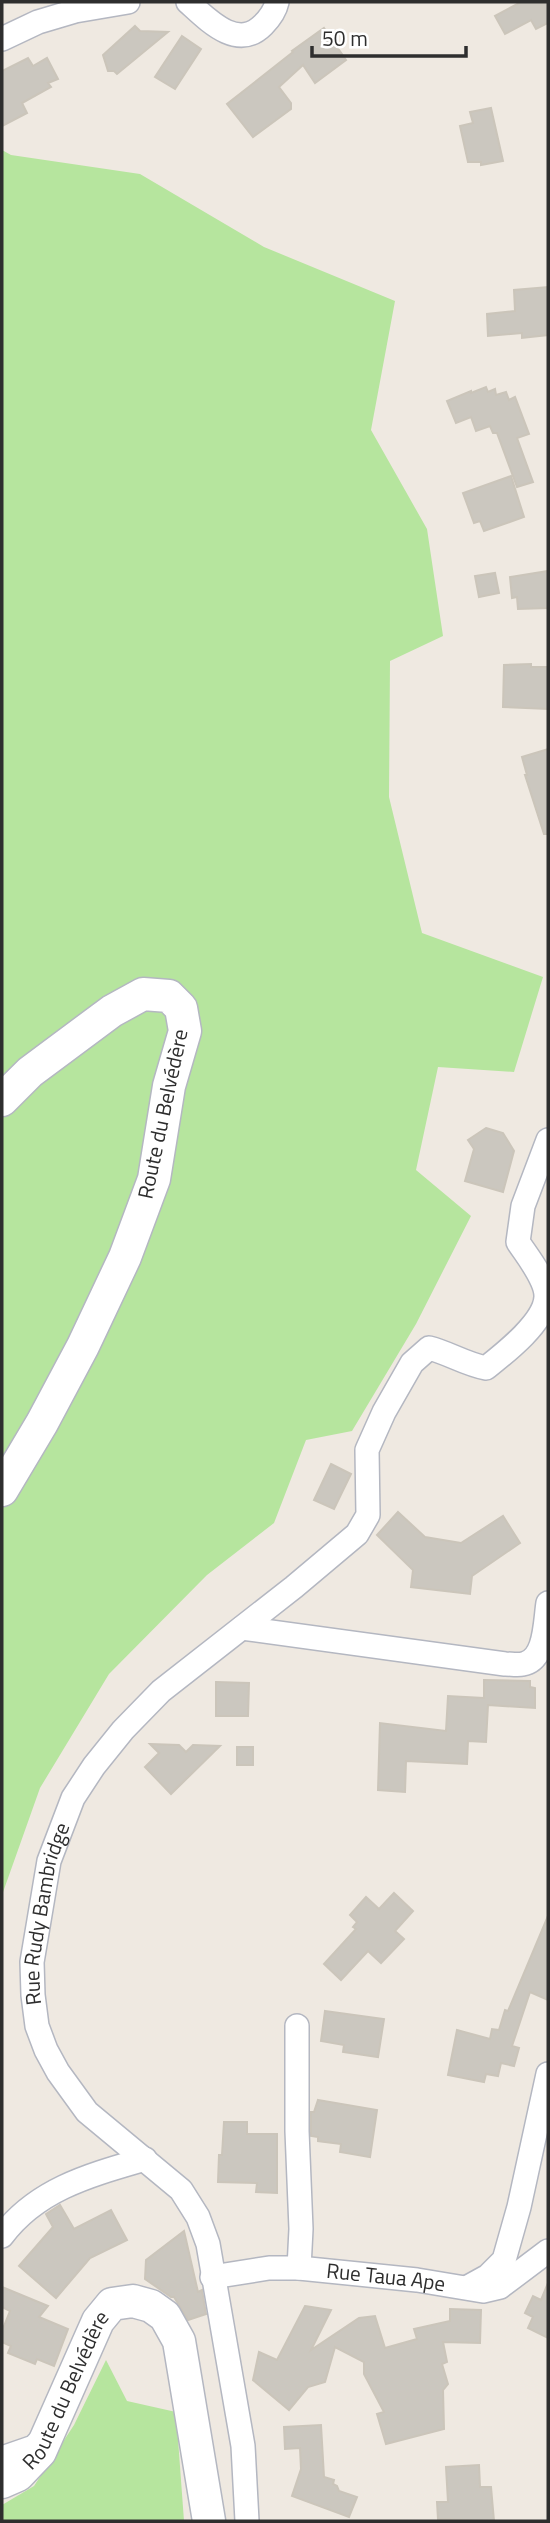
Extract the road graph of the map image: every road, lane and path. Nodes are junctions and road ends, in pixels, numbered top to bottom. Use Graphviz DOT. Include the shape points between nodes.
graph roads {
  1 [pos="128,2"];
  2 [pos="188,2"];
  3 [pos="277,2"];
  4 [pos="2,38"];
  5 [pos="2,1100"];
  6 [pos="548,1140"];
  7 [pos="2,1490"];
  8 [pos="548,1603"];
  9 [pos="242,1628"];
  10 [pos="296,2026"];
  11 [pos="548,2074"];
  12 [pos="145,2160"];
  13 [pos="2,2236"];
  14 [pos="548,2251"];
  15 [pos="299,2268"];
  16 [pos="212,2277"];
  17 [pos="465,2289"];
  18 [pos="51,2430"];
  19 [pos="2,2458"];
  20 [pos="2,2482"];
  21 [pos="209,2521"];
  22 [pos="247,2521"];
  1 -- 4 [label="street" via="75,11"];
  2 -- 3 [label="street" via="212,23 242,37 269,19"];
  5 -- 7 [label="street, Route du Belvédère" via="30,1072 112,1011 143,994 169,996 181,1009 185,1031 169,1086 154,1179 125,1257 83,1346"];
  6 -- 9 [label="street, Rue Rudy Bambridge" via="523,1206 518,1242 547,1295 540,1316 486,1368 429,1348 412,1363 367,1450 368,1515 357,1534"];
  8 -- 9 [label="street" via="539,1653 524,1664"];
  9 -- 12 [label="street, Rue Rudy Bambridge" via="161,1691 123,1730 73,1798 50,1861 32,1962 37,2026 58,2072 87,2112"];
  10 -- 15 [label="street"];
  11 -- 17 [label="street" via="504,2260"];
  12 -- 13 [label="street" via="51,2193 32,2204"];
  12 -- 16 [label="street, Rue Rudy Bambridge" via="181,2190 198,2217 208,2244"];
  14 -- 17 [label="street, Rue Taua Ape" via="500,2287"];
  15 -- 16 [label="street, Rue Taua Ape"];
  15 -- 17 [label="street, Rue Taua Ape"];
  16 -- 22 [label="street, Rue Rudy Bambridge" via="243,2446"];
  18 -- 19 [label="street" via="34,2447"];
  18 -- 20 [label="street, Route du Belvédère" via="40,2452 18,2475"];
  18 -- 21 [label="street, Route du Belvédère" via="98,2320 112,2304 133,2301 151,2306 165,2316 179,2341"];
}
